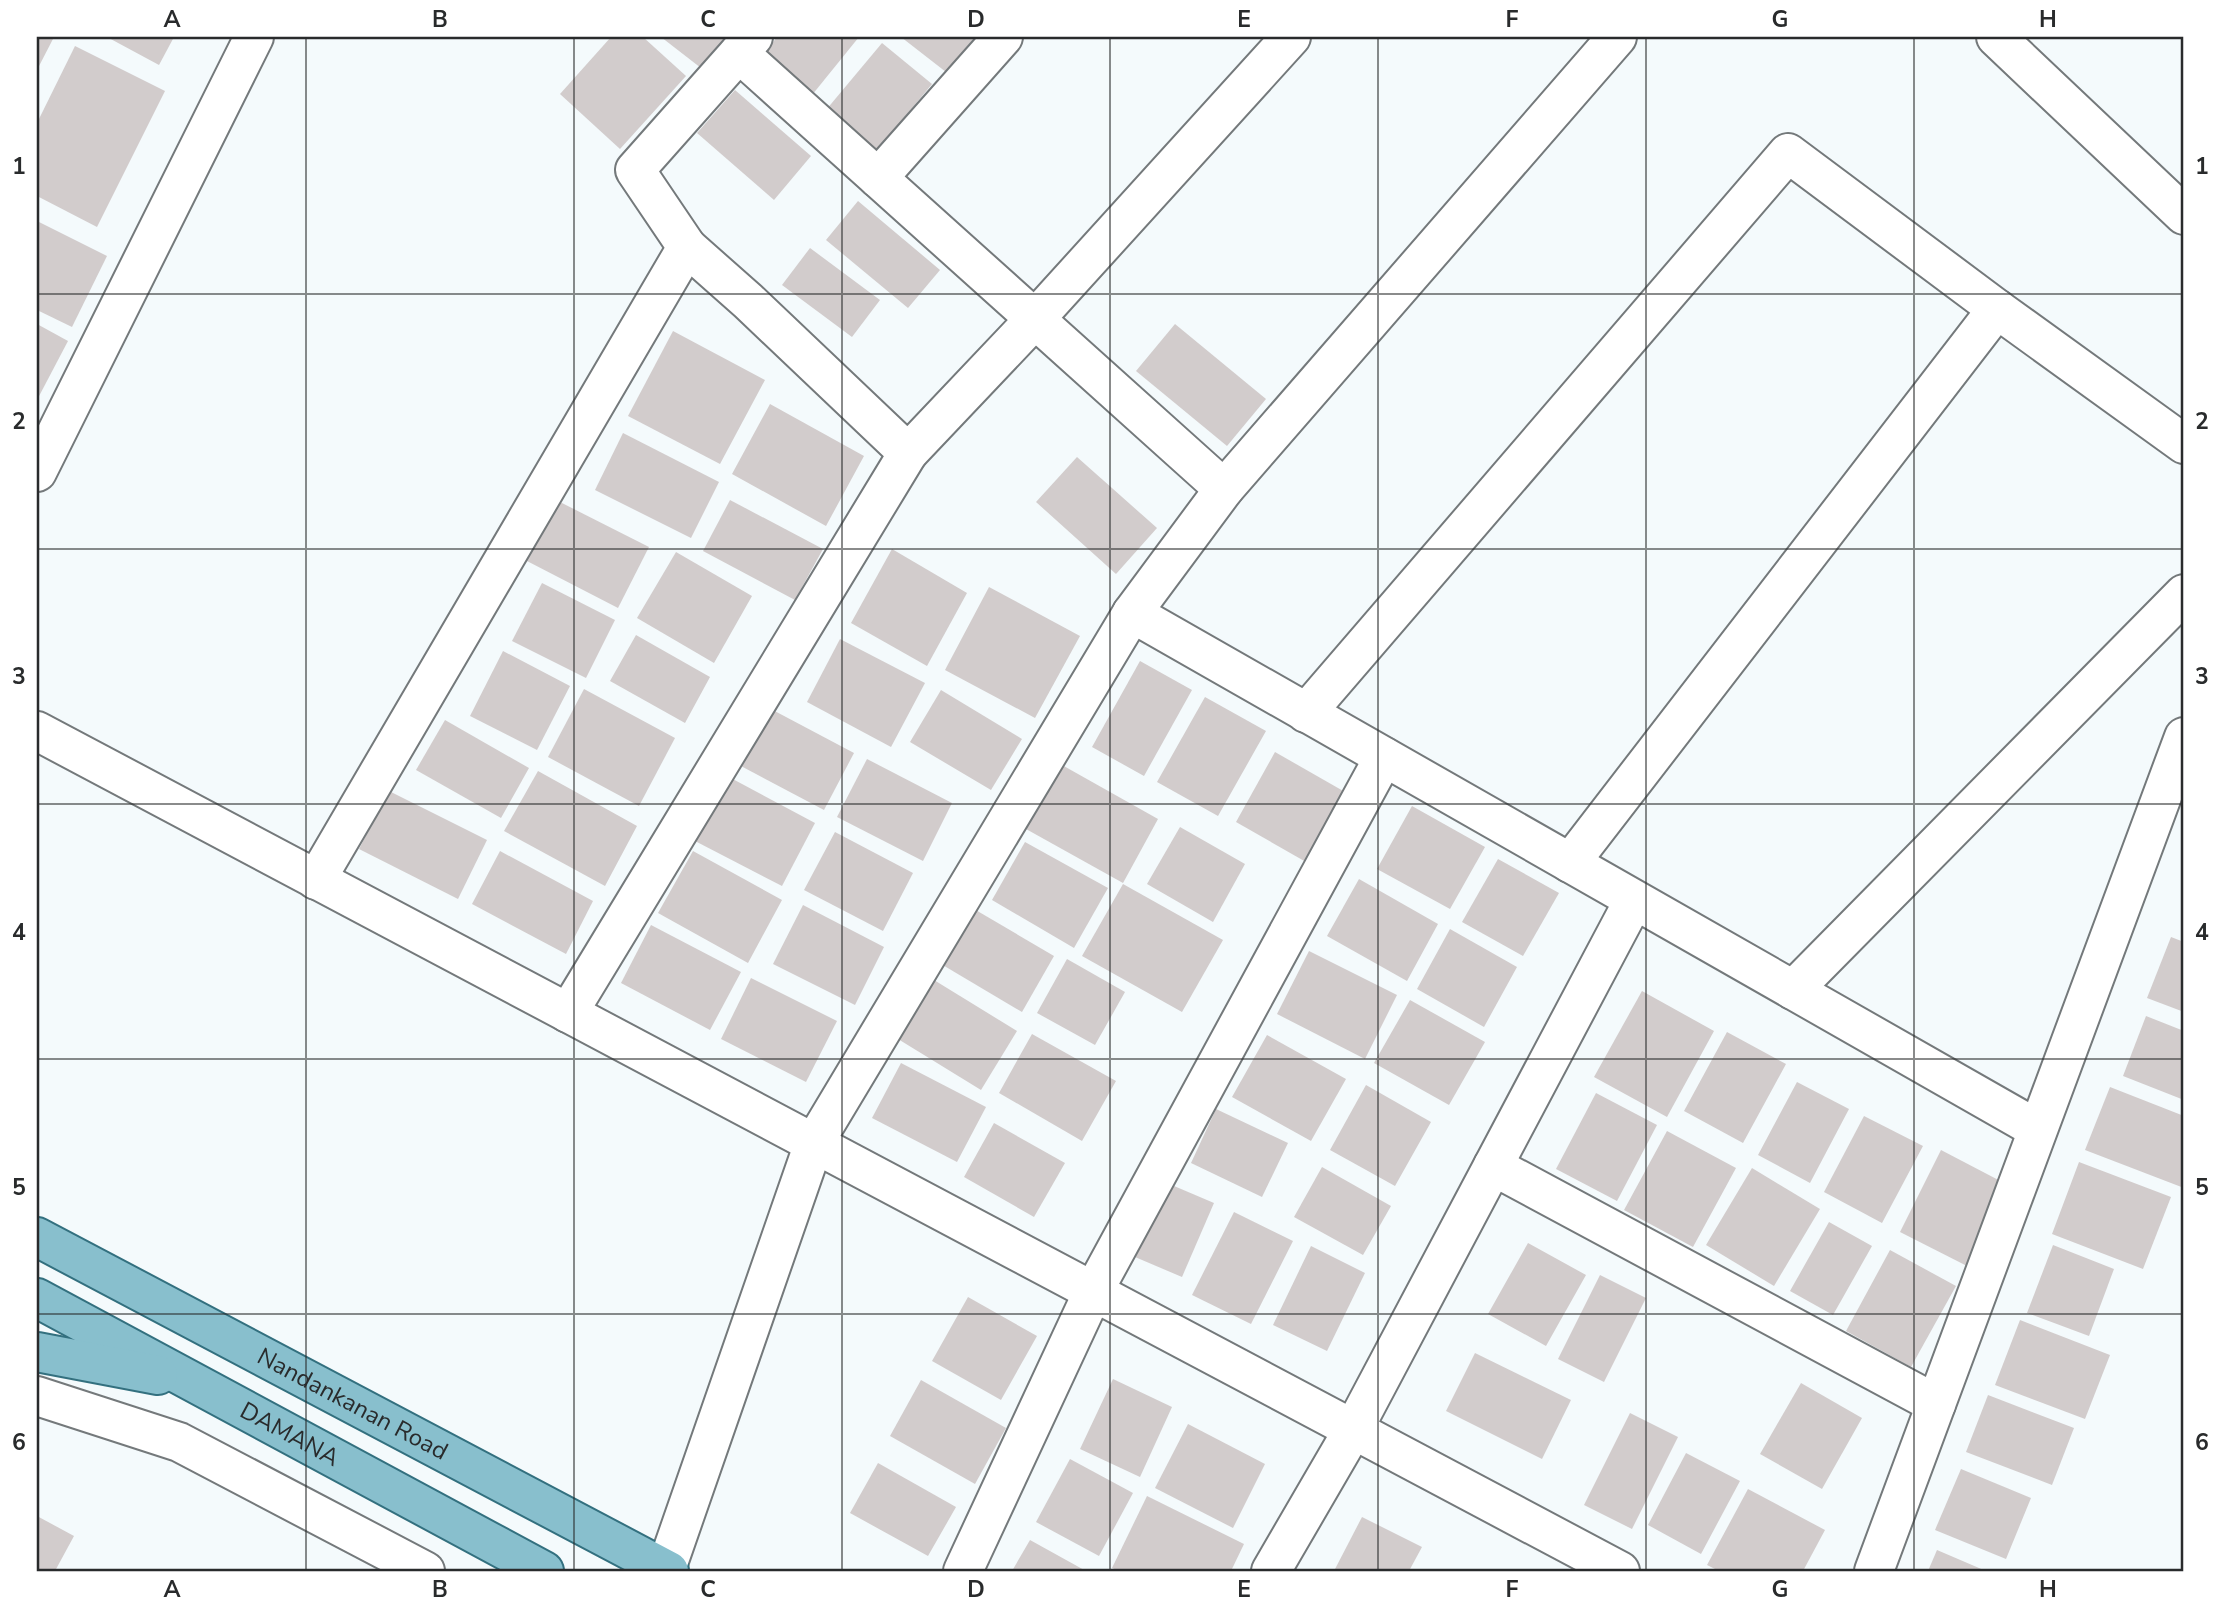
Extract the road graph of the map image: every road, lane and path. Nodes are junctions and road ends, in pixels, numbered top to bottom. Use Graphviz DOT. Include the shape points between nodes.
graph roads {
  1 [pos="254,37"];
  2 [pos="1003,37"];
  3 [pos="1291,37"];
  4 [pos="1617,37"];
  5 [pos="1996,37"];
  6 [pos="746,45"];
  7 [pos="878,178"];
  8 [pos="2184,215"];
  9 [pos="687,247"];
  10 [pos="1997,309"];
  11 [pos="1035,319"];
  12 [pos="2184,444"];
  13 [pos="908,453"];
  14 [pos="37,472"];
  15 [pos="1224,489"];
  16 [pos="2184,594"];
  17 [pos="1132,613"];
  18 [pos="1306,713"];
  19 [pos="37,731"];
  20 [pos="2184,737"];
  21 [pos="1384,757"];
  22 [pos="1570,863"];
  23 [pos="316,880"];
  24 [pos="1634,900"];
  25 [pos="1793,990"];
  26 [pos="568,1013"];
  27 [pos="2037,1129"];
  28 [pos="814,1143"];
  29 [pos="1493,1166"];
  30 [pos="37,1237"];
  31 [pos="1093,1292"];
  32 [pos="37,1298"];
  33 [pos="37,1352"];
  34 [pos="194,1382"];
  35 [pos="37,1395"];
  36 [pos="1936,1404"];
  37 [pos="1353,1430"];
  38 [pos="1599,1566"];
  39 [pos="667,1570"];
  40 [pos="425,1571"];
  41 [pos="544,1571"];
  42 [pos="963,1571"];
  43 [pos="1270,1571"];
  44 [pos="1874,1571"];
  1 -- 14 [label="street"];
  2 -- 7 [label="street"];
  3 -- 11 [label="street"];
  4 -- 15 [label="street"];
  5 -- 8 [label="street"];
  6 -- 7 [label="street"];
  6 -- 9 [label="street" via="635,170"];
  7 -- 11 [label="street"];
  9 -- 13 [label="street"];
  9 -- 23 [label="street"];
  10 -- 12 [label="street"];
  10 -- 18 [label="street" via="1788,153"];
  10 -- 22 [label="street"];
  11 -- 13 [label="street"];
  11 -- 15 [label="street"];
  13 -- 26 [label="street"];
  15 -- 17 [label="street"];
  16 -- 25 [label="street"];
  17 -- 18 [label="street"];
  17 -- 28 [label="street"];
  18 -- 21 [label="street"];
  19 -- 23 [label="street"];
  20 -- 27 [label="street"];
  21 -- 22 [label="street"];
  21 -- 31 [label="street"];
  22 -- 24 [label="street"];
  23 -- 26 [label="street"];
  24 -- 25 [label="street"];
  24 -- 29 [label="street"];
  25 -- 27 [label="street"];
  26 -- 28 [label="street"];
  27 -- 36 [label="street"];
  28 -- 31 [label="street"];
  28 -- 39 [label="street"];
  29 -- 36 [label="street"];
  29 -- 37 [label="street"];
  30 -- 39 [label="main road, Nandankanan Road"];
  31 -- 37 [label="street"];
  31 -- 42 [label="street"];
  32 -- 34 [label="main road, DAMANA"];
  33 -- 34 [label="main road"];
  34 -- 41 [label="main road, DAMANA"];
  35 -- 40 [label="street" via="179,1442"];
  36 -- 44 [label="street"];
  37 -- 38 [label="street"];
  37 -- 43 [label="street"];
}
